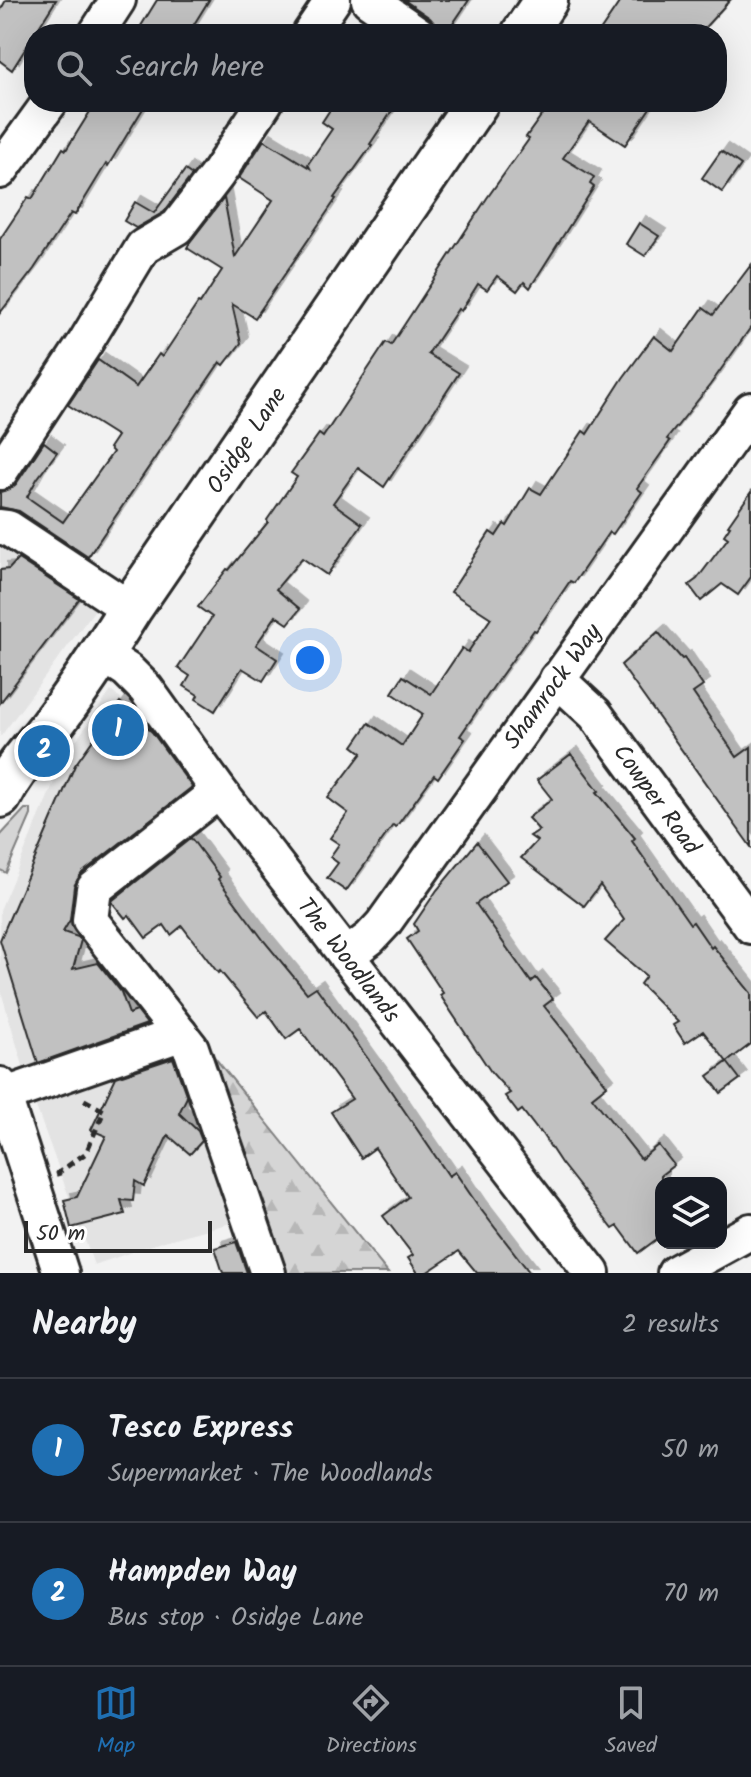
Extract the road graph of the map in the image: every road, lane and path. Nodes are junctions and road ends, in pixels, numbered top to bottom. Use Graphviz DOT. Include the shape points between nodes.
graph roads {
  1 [pos="118,0"];
  2 [pos="333,0"];
  3 [pos="369,0"];
  4 [pos="546,0"];
  5 [pos="102,24"];
  6 [pos="317,24"];
  7 [pos="404,24"];
  8 [pos="530,24"];
  9 [pos="43,112"];
  10 [pos="258,112"];
  11 [pos="470,112"];
  12 [pos="0,171"];
  13 [pos="751,410"];
  14 [pos="0,472"];
  15 [pos="0,527"];
  16 [pos="130,609"];
  17 [pos="102,654"];
  18 [pos="557,679"];
  19 [pos="3,784"];
  20 [pos="219,791"];
  21 [pos="740,888"];
  22 [pos="751,926"];
  23 [pos="346,956"];
  24 [pos="180,1034"];
  25 [pos="1,1093"];
  26 [pos="78,1096"];
  27 [pos="61,1187"];
  28 [pos="751,1231"];
  29 [pos="61,1273"];
  30 [pos="268,1273"];
  31 [pos="592,1273"];
  32 [pos="675,1273"];
  1 -- 5 [label="street"];
  2 -- 6 [label="street"];
  3 -- 7 [label="street"];
  4 -- 8 [label="main road"];
  9 -- 12 [label="street"];
  10 -- 14 [label="street" via="177,227 143,247"];
  11 -- 16 [label="main road, Osidge Lane"];
  13 -- 18 [label="street, Shamrock Way"];
  15 -- 16 [label="street"];
  16 -- 17 [label="main road, Osidge Lane"];
  17 -- 19 [label="main road, Osidge Lane"];
  17 -- 20 [label="street, The Woodlands" via="146,689"];
  18 -- 21 [label="street, Cowper Road" via="595,714"];
  18 -- 23 [label="street, Shamrock Way" via="383,924"];
  20 -- 23 [label="street, The Woodlands"];
  20 -- 24 [label="street" via="94,889 90,920"];
  21 -- 22 [label="street, Cowper Road"];
  23 -- 31 [label="street, The Woodlands"];
  24 -- 25 [label="street"];
  24 -- 30 [label="street" via="191,1048"];
  25 -- 29 [label="street"];
  26 -- 27 [label="path" via="104,1111 86,1153 58,1173"];
  28 -- 32 [label="street"];
}
